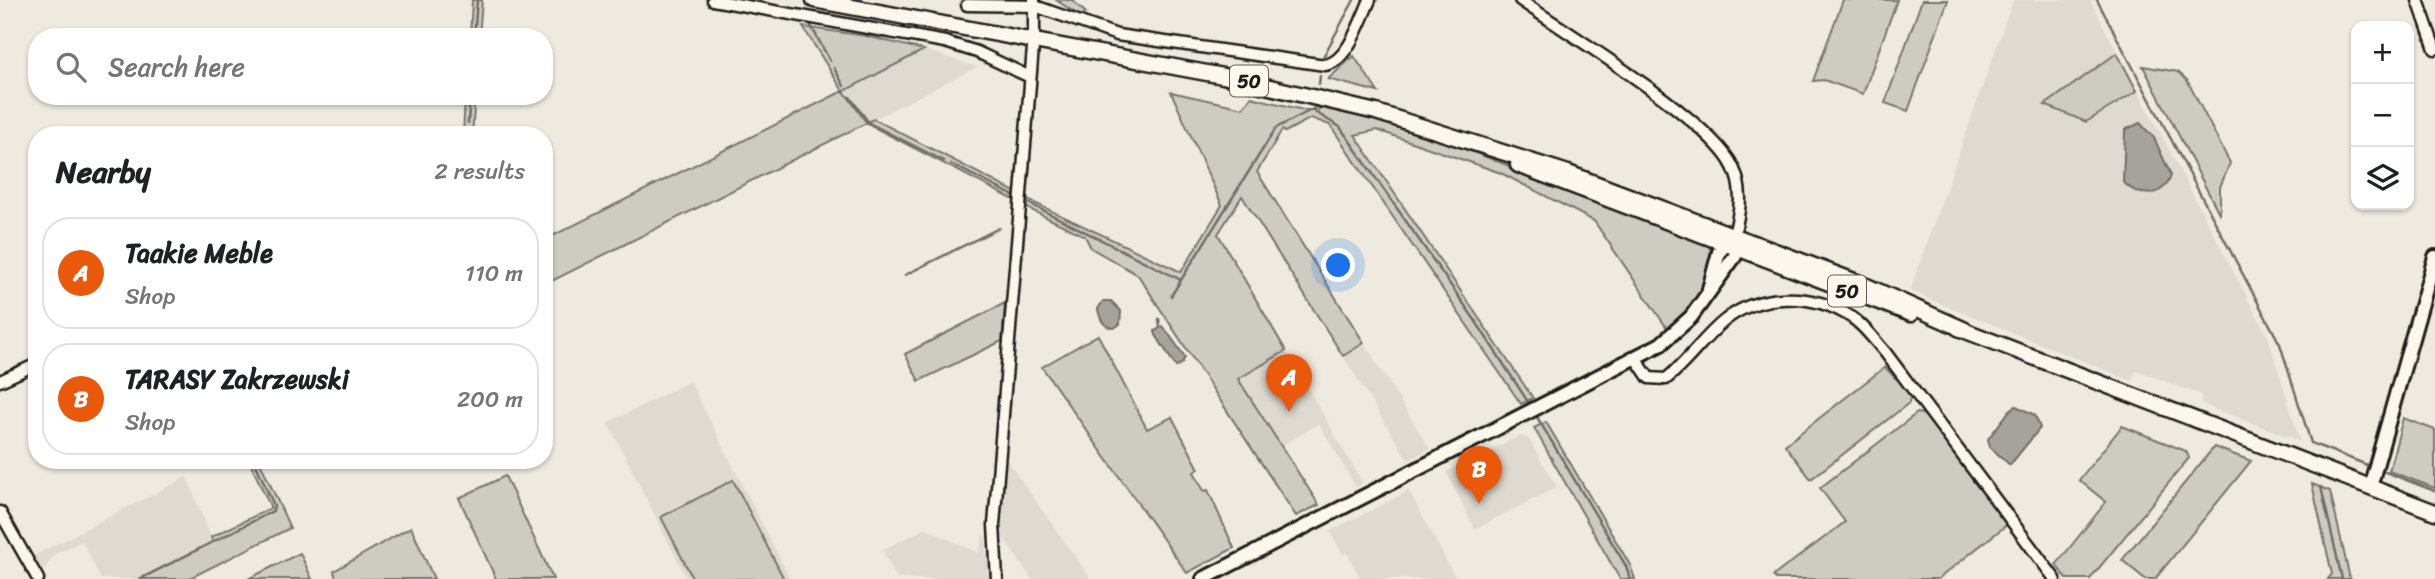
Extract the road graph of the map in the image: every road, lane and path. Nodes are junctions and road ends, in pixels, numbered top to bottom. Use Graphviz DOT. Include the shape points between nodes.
graph roads {
  1 [pos="713,0"];
  2 [pos="814,0"];
  3 [pos="1370,0"];
  4 [pos="1520,0"];
  5 [pos="2418,0"];
  6 [pos="1035,3"];
  7 [pos="967,5"];
  8 [pos="1034,40"];
  9 [pos="2435,49"];
  10 [pos="1030,77"];
  11 [pos="1732,242"];
  12 [pos="2435,257"];
  13 [pos="1636,359"];
  14 [pos="28,368"];
  15 [pos="0,381"];
  16 [pos="2370,487"];
  17 [pos="0,512"];
  18 [pos="2435,512"];
  19 [pos="38,579"];
  20 [pos="997,579"];
  21 [pos="1203,579"];
  22 [pos="2055,579"];
  1 -- 10 [label="street" via="945,43 977,52"];
  2 -- 8 [label="main road, 50"];
  3 -- 6 [label="street" via="1342,55 1325,65 1117,35"];
  4 -- 11 [label="street" via="1686,117 1718,146 1732,165 1740,189"];
  5 -- 9 [label="street"];
  6 -- 7 [label="street"];
  6 -- 8 [label="street"];
  8 -- 10 [label="street"];
  8 -- 11 [label="main road, 50" via="1305,93 1460,137 1568,173"];
  10 -- 20 [label="street" via="994,525"];
  11 -- 13 [label="street" via="1709,289 1683,327"];
  11 -- 16 [label="main road, 50" via="1905,302 1965,330"];
  12 -- 16 [label="street"];
  13 -- 21 [label="street"];
  13 -- 22 [label="street" via="1648,378 1666,379 1727,318 1779,298 1802,299 1844,313 1885,352"];
  14 -- 15 [label="street"];
  16 -- 18 [label="main road, 50"];
  17 -- 19 [label="street"];
}
